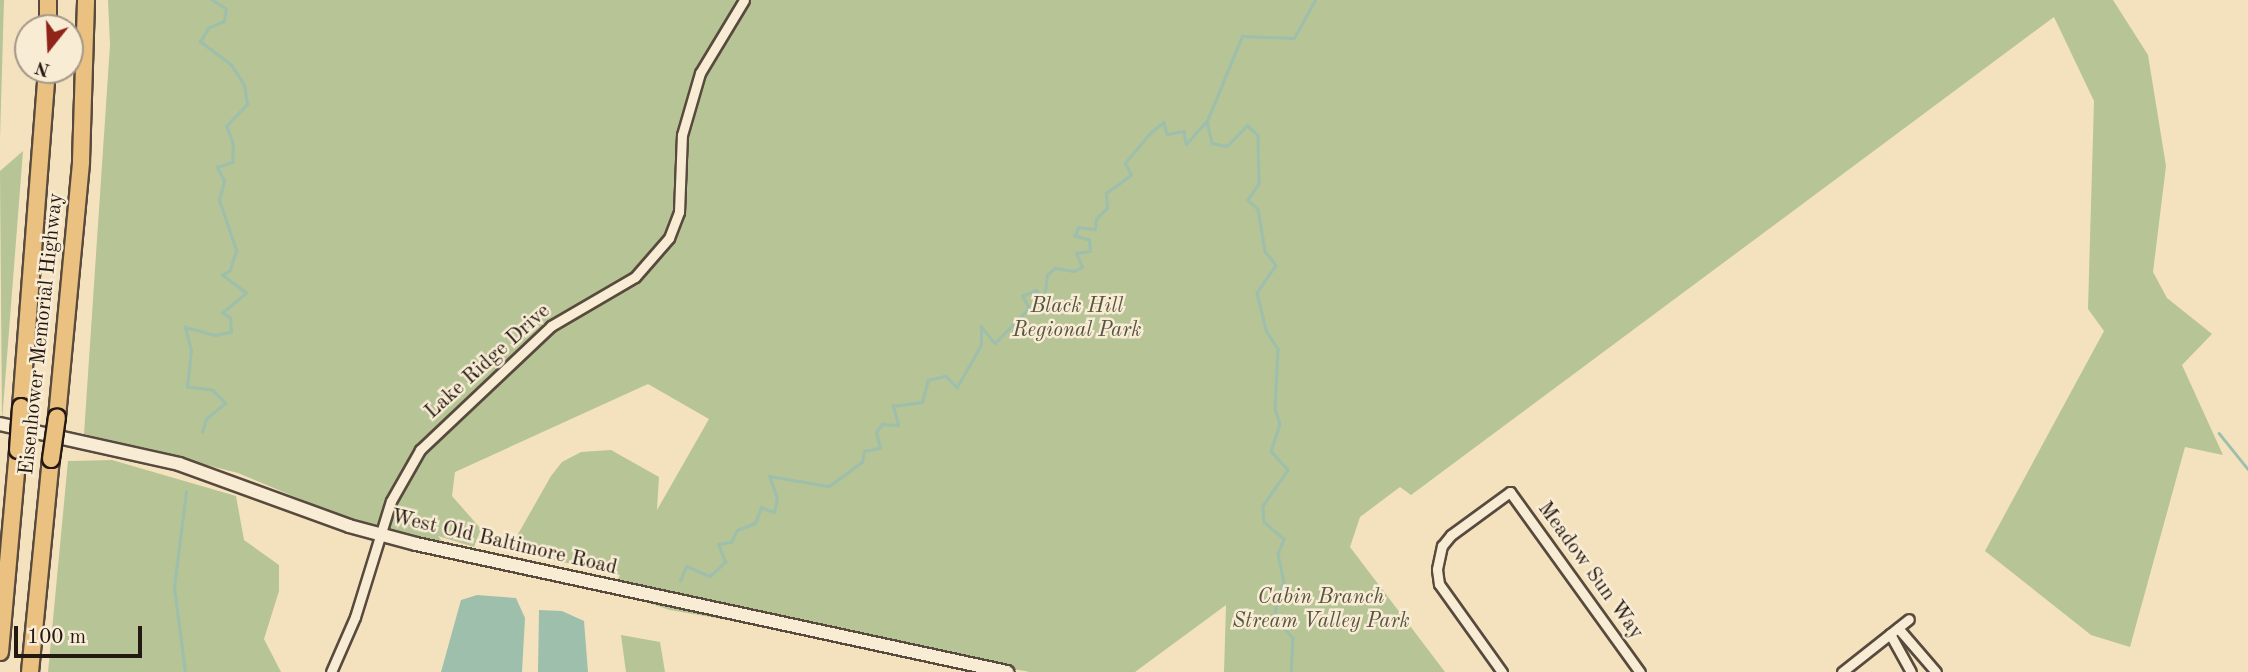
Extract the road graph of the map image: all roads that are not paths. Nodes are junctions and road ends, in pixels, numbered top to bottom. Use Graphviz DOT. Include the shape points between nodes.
graph roads {
  1 [pos="86,0"];
  2 [pos="744,0"];
  3 [pos="46,84"];
  4 [pos="0,424"];
  5 [pos="382,535"];
  6 [pos="1909,619"];
  7 [pos="1894,631"];
  8 [pos="0,652"];
  9 [pos="30,672"];
  10 [pos="331,672"];
  11 [pos="1007,672"];
  12 [pos="1502,672"];
  13 [pos="1640,672"];
  14 [pos="1842,672"];
  15 [pos="1912,672"];
  16 [pos="1936,672"];
  1 -- 9 [label="highway, Eisenhower Memorial Highway, bridge" via="81,161"];
  2 -- 5 [label="street, Lake Ridge Drive" via="700,73 682,135 680,212 661,251 635,277 551,326 436,433 406,468"];
  3 -- 8 [label="highway, Eisenhower Memorial Highway, bridge"];
  4 -- 5 [label="street, West Old Baltimore Road" via="179,464"];
  5 -- 10 [label="street, Lake Ridge Drive"];
  5 -- 11 [label="street, West Old Baltimore Road"];
  6 -- 7 [label="street"];
  7 -- 14 [label="street"];
  7 -- 15 [label="street"];
  7 -- 16 [label="street"];
  12 -- 13 [label="street, Meadow Sun Way" via="1439,584 1437,569 1442,546 1451,535 1510,492"];
}
